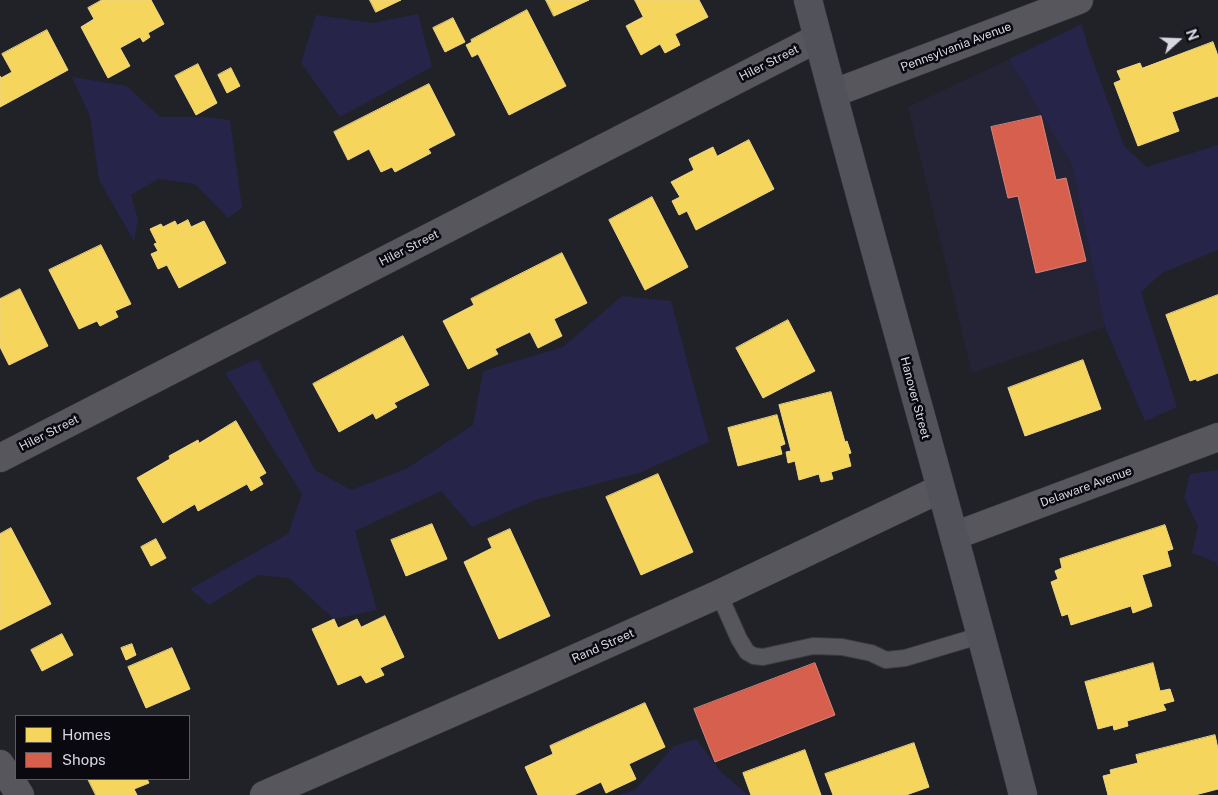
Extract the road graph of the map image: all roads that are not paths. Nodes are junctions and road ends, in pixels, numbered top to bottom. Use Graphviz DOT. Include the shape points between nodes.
graph roads {
  1 [pos="808,0"];
  2 [pos="1079,0"];
  3 [pos="818,38"];
  4 [pos="834,94"];
  5 [pos="1218,437"];
  6 [pos="0,458"];
  7 [pos="940,489"];
  8 [pos="954,536"];
  9 [pos="718,594"];
  10 [pos="982,635"];
  11 [pos="0,764"];
  12 [pos="20,795"];
  13 [pos="264,795"];
  14 [pos="1023,795"];
  1 -- 3 [label="main road, Hanover Street"];
  2 -- 4 [label="street, Pennsylvania Avenue"];
  3 -- 4 [label="main road, Hanover Street"];
  3 -- 6 [label="street, Hiler Street"];
  4 -- 7 [label="main road, Hanover Street"];
  5 -- 8 [label="street, Delaware Avenue"];
  7 -- 8 [label="main road, Hanover Street"];
  7 -- 9 [label="street, Rand Street"];
  8 -- 10 [label="main road, Hanover Street"];
  9 -- 10 [label="lane" via="739,639 747,652 754,656 813,646 842,646 886,660 905,658"];
  9 -- 13 [label="street, Rand Street"];
  10 -- 14 [label="main road, Hanover Street"];
  11 -- 12 [label="street"];
}
